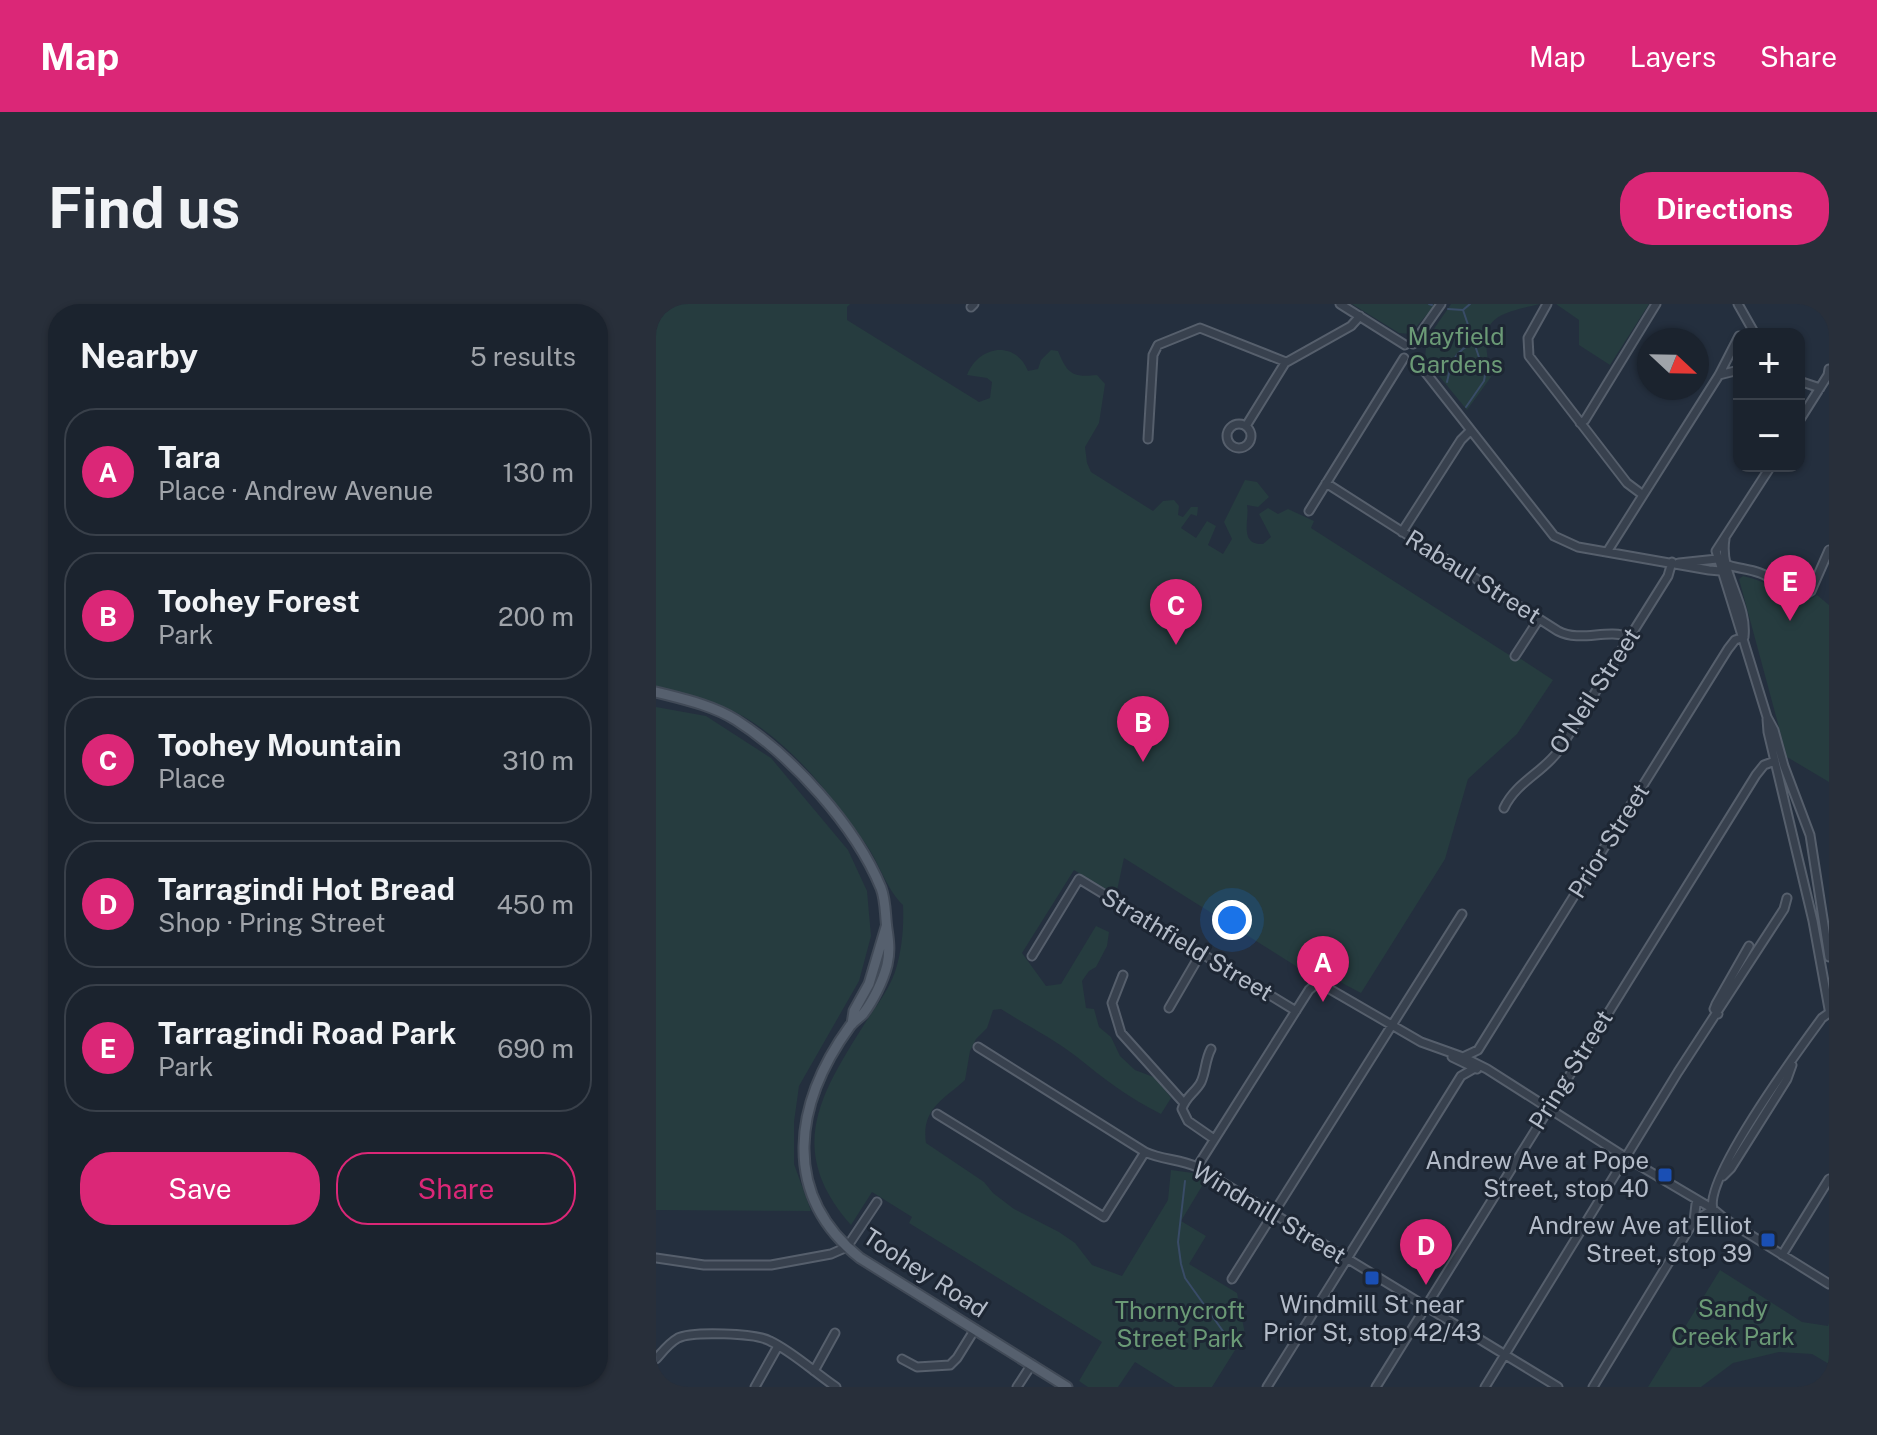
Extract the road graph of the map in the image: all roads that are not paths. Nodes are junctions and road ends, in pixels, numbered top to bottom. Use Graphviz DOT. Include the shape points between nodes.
graph roads {
  1 [pos="1340,304"];
  2 [pos="1441,304"];
  3 [pos="1547,304"];
  4 [pos="1656,304"];
  5 [pos="1738,304"];
  6 [pos="1360,316"];
  7 [pos="1746,318"];
  8 [pos="1742,328"];
  9 [pos="1752,328"];
  10 [pos="1409,345"];
  11 [pos="1733,347"];
  12 [pos="1404,358"];
  13 [pos="1415,359"];
  14 [pos="1286,362"];
  15 [pos="1733,372"];
  16 [pos="1829,373"];
  17 [pos="1719,375"];
  18 [pos="1805,383"];
  19 [pos="1820,388"];
  20 [pos="1805,412"];
  21 [pos="1580,423"];
  22 [pos="1246,426"];
  23 [pos="1470,431"];
  24 [pos="1148,439"];
  25 [pos="1767,472"];
  26 [pos="1326,483"];
  27 [pos="1643,495"];
  28 [pos="1309,511"];
  29 [pos="1402,532"];
  30 [pos="1725,539"];
  31 [pos="1829,550"];
  32 [pos="1607,552"];
  33 [pos="1717,559"];
  34 [pos="1675,562"];
  35 [pos="1723,568"];
  36 [pos="1539,619"];
  37 [pos="1630,637"];
  38 [pos="1744,637"];
  39 [pos="1515,656"];
  40 [pos="656,692"];
  41 [pos="1767,717"];
  42 [pos="1775,761"];
  43 [pos="1504,808"];
  44 [pos="1787,898"];
  45 [pos="1462,914"];
  46 [pos="1749,946"];
  47 [pos="1201,953"];
  48 [pos="1032,956"];
  49 [pos="1829,957"];
  50 [pos="1123,975"];
  51 [pos="1169,1008"];
  52 [pos="1296,1011"];
  53 [pos="1829,1011"];
  54 [pos="1718,1014"];
  55 [pos="1392,1025"];
  56 [pos="978,1047"];
  57 [pos="1211,1049"];
  58 [pos="1478,1050"];
  59 [pos="1462,1059"];
  60 [pos="1478,1066"];
  61 [pos="1461,1076"];
  62 [pos="1183,1102"];
  63 [pos="1547,1109"];
  64 [pos="937,1114"];
  65 [pos="1214,1139"];
  66 [pos="1145,1152"];
  67 [pos="1625,1157"];
  68 [pos="1197,1167"];
  69 [pos="1829,1179"];
  70 [pos="1712,1192"];
  71 [pos="877,1202"];
  72 [pos="1697,1202"];
  73 [pos="1711,1210"];
  74 [pos="1273,1213"];
  75 [pos="1694,1221"];
  76 [pos="847,1247"];
  77 [pos="1782,1255"];
  78 [pos="656,1258"];
  79 [pos="1347,1259"];
  80 [pos="1232,1279"];
  81 [pos="1829,1284"];
  82 [pos="1426,1306"];
  83 [pos="975,1329"];
  84 [pos="835,1333"];
  85 [pos="778,1346"];
  86 [pos="1505,1354"];
  87 [pos="656,1359"];
  88 [pos="902,1359"];
  89 [pos="1032,1364"];
  90 [pos="814,1371"];
  91 [pos="755,1387"];
  92 [pos="836,1387"];
  93 [pos="1017,1387"];
  94 [pos="1067,1387"];
  95 [pos="1267,1387"];
  96 [pos="1376,1387"];
  97 [pos="1485,1387"];
  98 [pos="1558,1387"];
  99 [pos="1593,1387"];
  1 -- 6 [label="street"];
  2 -- 10 [label="street"];
  3 -- 21 [label="street" via="1530,332 1529,356"];
  4 -- 21 [label="street"];
  5 -- 7 [label="street"];
  6 -- 10 [label="street"];
  6 -- 14 [label="street"];
  7 -- 8 [label="street"];
  7 -- 9 [label="street"];
  10 -- 12 [label="street" via="1402,352"];
  10 -- 13 [label="street" via="1418,351"];
  11 -- 17 [label="street"];
  12 -- 13 [label="street"];
  12 -- 26 [label="street"];
  13 -- 23 [label="street"];
  14 -- 22 [label="street"];
  14 -- 24 [label="street" via="1200,328 1160,344 1153,355"];
  15 -- 17 [label="street"];
  16 -- 19 [label="street"];
  17 -- 27 [label="street"];
  18 -- 19 [label="street"];
  19 -- 20 [label="street"];
  21 -- 27 [label="street" via="1627,483"];
  23 -- 29 [label="street"];
  23 -- 32 [label="street" via="1554,536"];
  25 -- 30 [label="street"];
  26 -- 28 [label="street"];
  26 -- 29 [label="street, Rabaul Street"];
  27 -- 32 [label="street"];
  29 -- 36 [label="street, Rabaul Street"];
  30 -- 33 [label="street" via="1717,548"];
  30 -- 35 [label="street"];
  31 -- 35 [label="street" via="1806,594 1754,571"];
  32 -- 34 [label="street"];
  33 -- 34 [label="street"];
  33 -- 35 [label="street"];
  34 -- 35 [label="street"];
  34 -- 37 [label="street, O'Neil Street"];
  35 -- 38 [label="street" via="1740,608"];
  36 -- 37 [label="street, Rabaul Street" via="1572,636"];
  36 -- 39 [label="street"];
  37 -- 43 [label="street, O'Neil Street" via="1554,758 1528,778"];
  38 -- 41 [label="street"];
  38 -- 58 [label="street, Prior Street" via="1728,649"];
  40 -- 76 [label="main road, Toohey Road" via="735,719 783,756 826,802 882,890 886,927 872,974 852,1024 817,1082 804,1131 815,1201"];
  41 -- 42 [label="street"];
  41 -- 49 [label="street" via="1810,835"];
  42 -- 53 [label="street"];
  42 -- 63 [label="street, Pring Street" via="1756,775"];
  44 -- 54 [label="street"];
  45 -- 55 [label="street"];
  46 -- 54 [label="street" via="1716,1004"];
  47 -- 48 [label="street, Strathfield Street" via="1079,879"];
  47 -- 51 [label="street"];
  47 -- 52 [label="street, Strathfield Street"];
  50 -- 62 [label="street" via="1112,1003 1121,1033"];
  52 -- 55 [label="street" via="1316,984 1324,985"];
  52 -- 65 [label="street"];
  53 -- 70 [label="street" via="1780,1076"];
  54 -- 67 [label="street"];
  55 -- 59 [label="street"];
  55 -- 74 [label="street"];
  56 -- 66 [label="street, Windmill Street"];
  57 -- 62 [label="street" via="1200,1084"];
  58 -- 59 [label="street"];
  58 -- 60 [label="street"];
  59 -- 60 [label="street"];
  59 -- 61 [label="street"];
  60 -- 61 [label="street"];
  60 -- 63 [label="street"];
  61 -- 79 [label="street"];
  62 -- 65 [label="street" via="1185,1117"];
  63 -- 67 [label="street"];
  63 -- 82 [label="street, Pring Street"];
  64 -- 66 [label="street" via="1104,1217"];
  65 -- 68 [label="street"];
  66 -- 68 [label="street, Windmill Street"];
  67 -- 72 [label="street"];
  67 -- 86 [label="street"];
  68 -- 74 [label="street, Windmill Street"];
  69 -- 77 [label="street"];
  70 -- 72 [label="street"];
  70 -- 73 [label="street"];
  71 -- 76 [label="street"];
  72 -- 73 [label="street"];
  72 -- 75 [label="street"];
  73 -- 75 [label="street"];
  73 -- 77 [label="street"];
  74 -- 79 [label="street, Windmill Street"];
  74 -- 80 [label="street"];
  75 -- 99 [label="street"];
  76 -- 78 [label="street" via="771,1265 704,1265"];
  76 -- 83 [label="main road, Toohey Road"];
  77 -- 81 [label="street"];
  79 -- 82 [label="street, Windmill Street"];
  79 -- 95 [label="street"];
  82 -- 86 [label="street, Windmill Street"];
  82 -- 96 [label="street, Pring Street"];
  83 -- 88 [label="street" via="950,1365 917,1367"];
  83 -- 89 [label="main road, Toohey Road"];
  84 -- 90 [label="street"];
  85 -- 87 [label="street" via="760,1337 692,1334 679,1337"];
  85 -- 90 [label="street"];
  85 -- 91 [label="street"];
  86 -- 97 [label="street"];
  86 -- 98 [label="street, Windmill Street"];
  89 -- 93 [label="street"];
  89 -- 94 [label="main road, Toohey Road"];
  90 -- 92 [label="street"];
}
